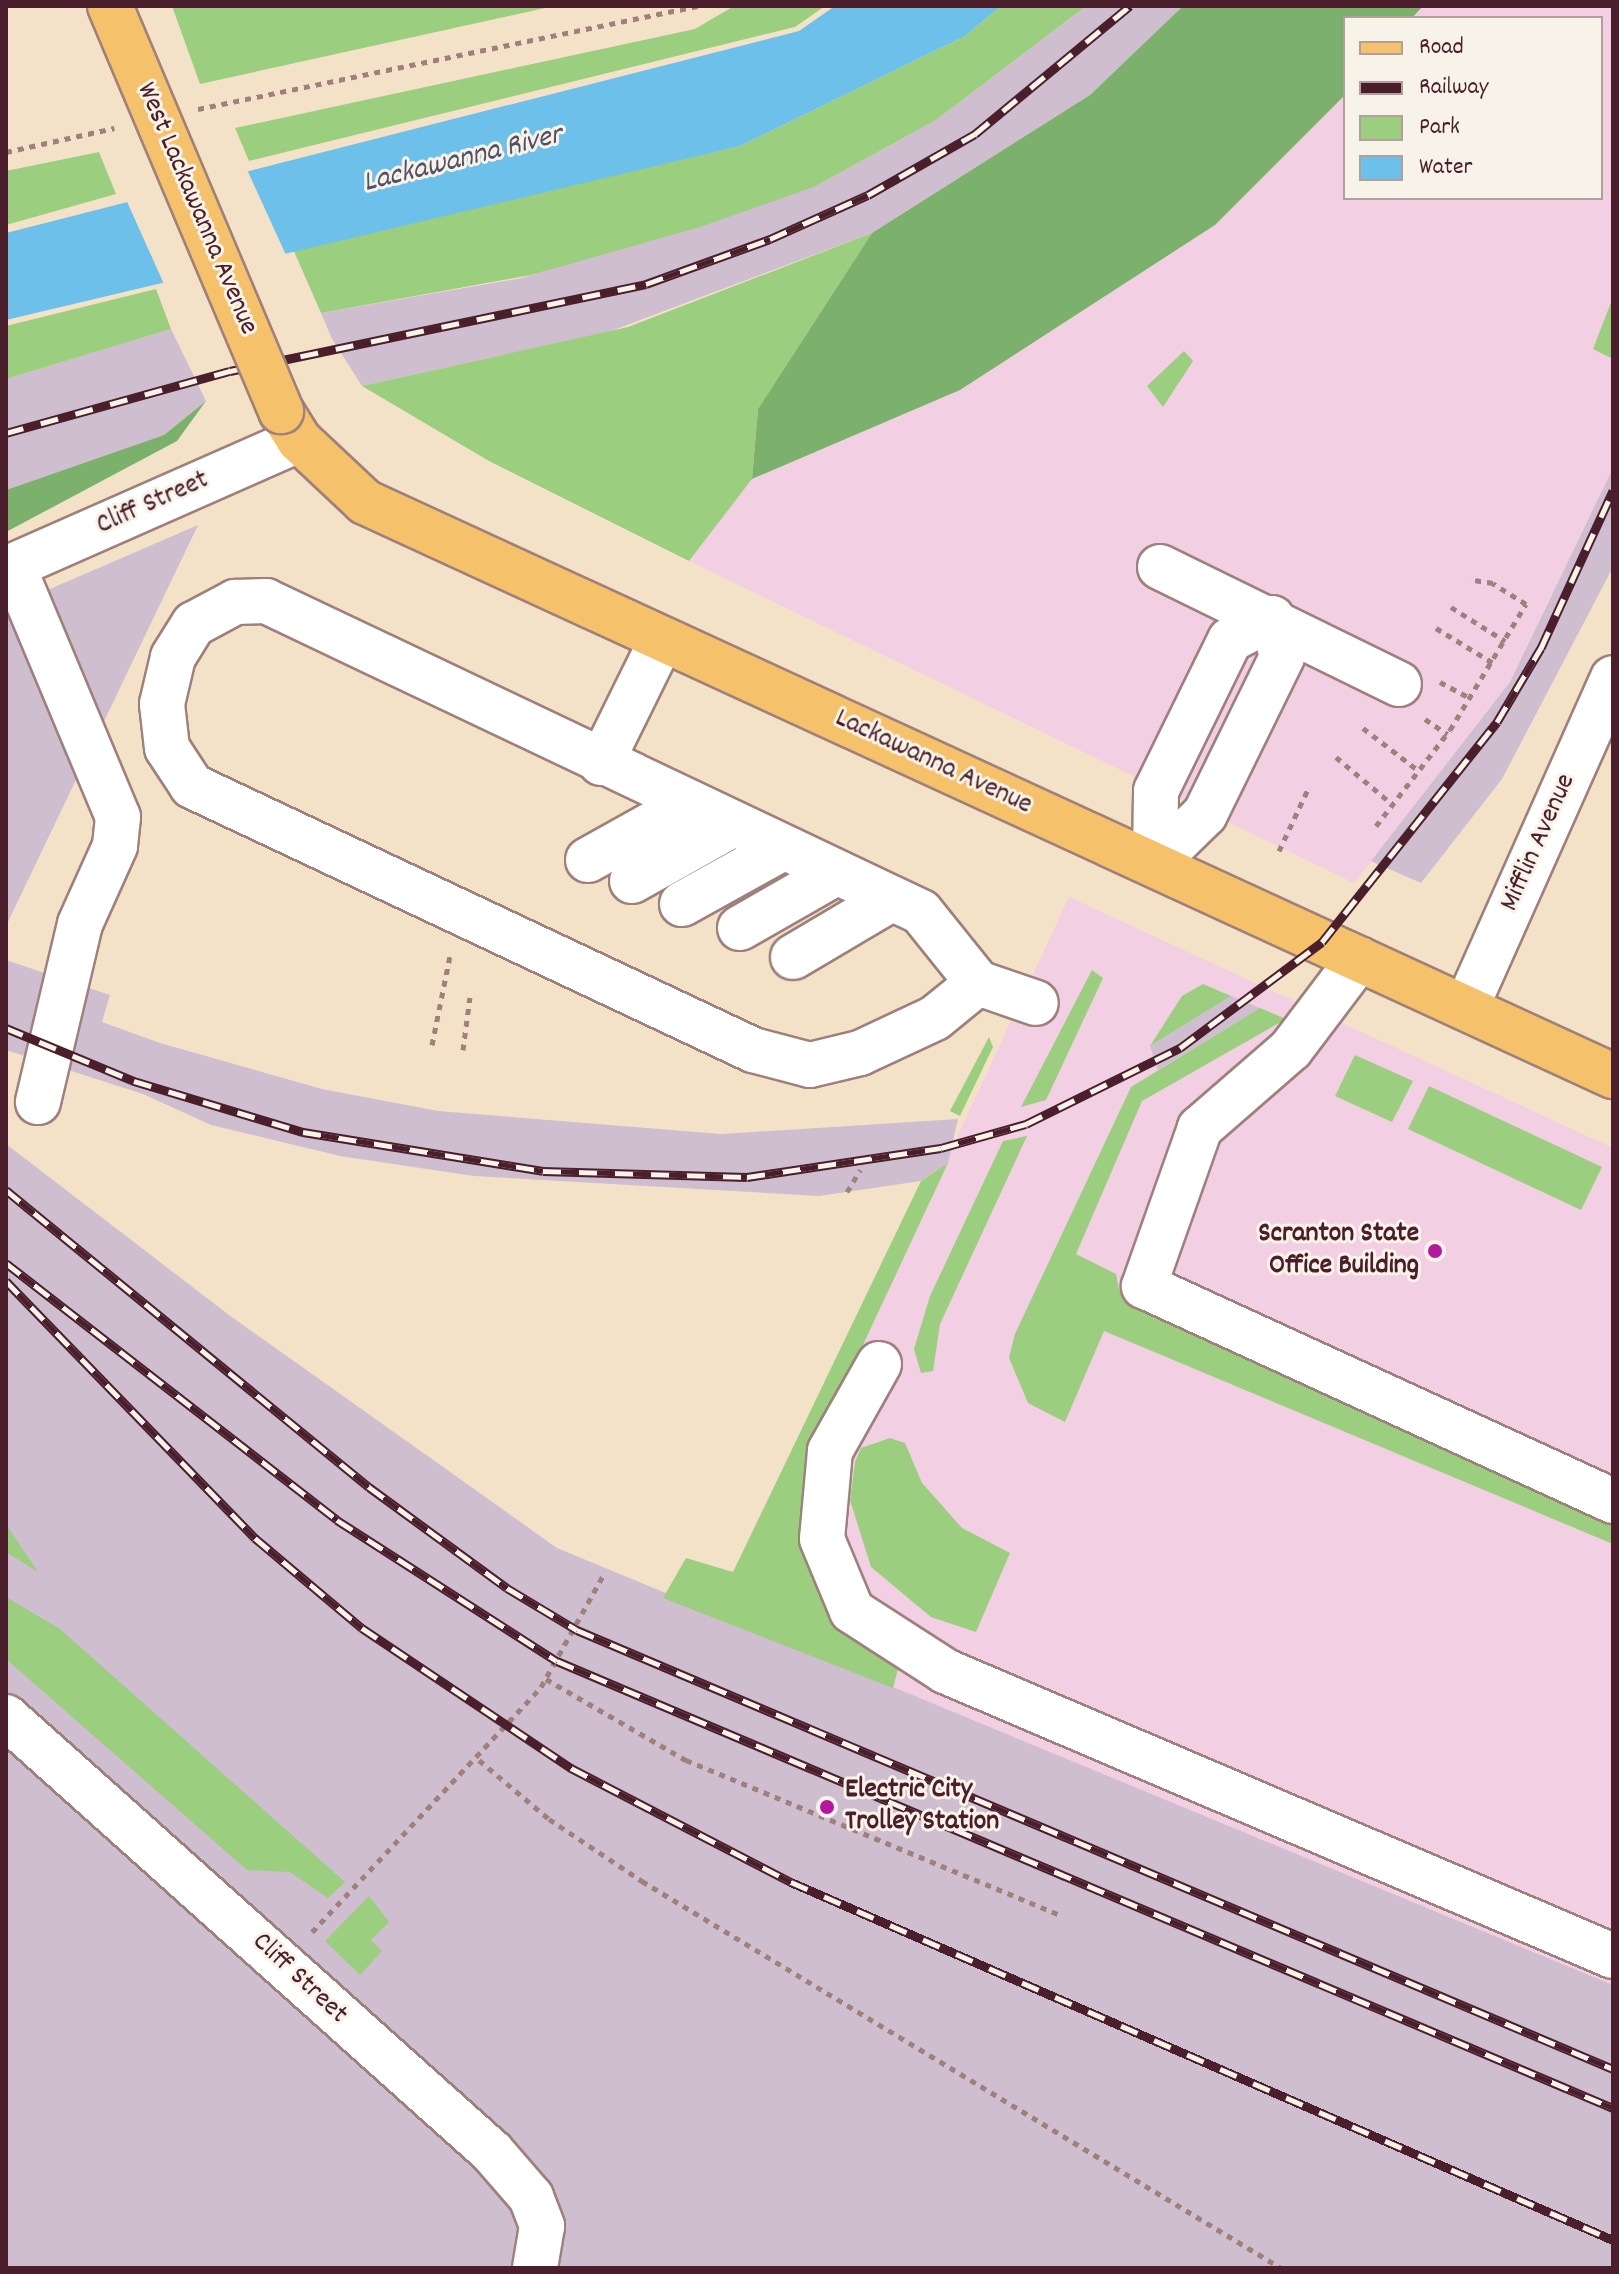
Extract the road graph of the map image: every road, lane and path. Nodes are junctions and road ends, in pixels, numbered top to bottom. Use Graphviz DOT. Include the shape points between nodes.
graph roads {
  1 [pos="110,6"];
  2 [pos="697,6"];
  3 [pos="255,97"];
  4 [pos="290,426"];
  5 [pos="9,567"];
  6 [pos="1160,567"];
  7 [pos="1469,579"];
  8 [pos="1451,607"];
  9 [pos="1272,618"];
  10 [pos="1436,628"];
  11 [pos="662,639"];
  12 [pos="1505,641"];
  13 [pos="1492,662"];
  14 [pos="1613,678"];
  15 [pos="1399,684"];
  16 [pos="1363,728"];
  17 [pos="1336,757"];
  18 [pos="601,763"];
  19 [pos="1419,771"];
  20 [pos="1308,789"];
  21 [pos="688,804"];
  22 [pos="1392,804"];
  23 [pos="732,825"];
  24 [pos="1376,826"];
  25 [pos="783,848"];
  26 [pos="1279,851"];
  27 [pos="588,860"];
  28 [pos="1155,863"];
  29 [pos="836,873"];
  30 [pos="632,881"];
  31 [pos="891,899"];
  32 [pos="682,904"];
  33 [pos="740,928"];
  34 [pos="454,947"];
  35 [pos="793,957"];
  36 [pos="1359,959"];
  37 [pos="978,983"];
  38 [pos="470,997"];
  39 [pos="1036,1003"];
  40 [pos="1466,1008"];
  41 [pos="432,1045"];
  42 [pos="463,1050"];
  43 [pos="1613,1076"];
  44 [pos="38,1102"];
  45 [pos="860,1170"];
  46 [pos="847,1192"];
  47 [pos="879,1364"];
  48 [pos="1613,1501"];
  49 [pos="605,1572"];
  50 [pos="546,1679"];
  51 [pos="6,1717"];
  52 [pos="479,1760"];
  53 [pos="1060,1915"];
  54 [pos="302,1944"];
  55 [pos="1613,1956"];
  56 [pos="535,2268"];
  57 [pos="1281,2268"];
  1 -- 4 [label="main road, West Lackawanna Avenue, bridge"];
  2 -- 3 [label="path"];
  4 -- 5 [label="street, Cliff Street"];
  4 -- 11 [label="main road, Lackawanna Avenue" via="365,502"];
  5 -- 44 [label="street" via="118,817 115,846 80,924"];
  6 -- 9 [label="street"];
  7 -- 12 [label="path" via="1493,583 1526,604"];
  8 -- 12 [label="path"];
  9 -- 15 [label="street"];
  9 -- 28 [label="street" via="1282,657 1205,814"];
  10 -- 13 [label="path"];
  11 -- 18 [label="street"];
  11 -- 28 [label="main road, Lackawanna Avenue"];
  12 -- 13 [label="path"];
  13 -- 19 [label="path"];
  14 -- 40 [label="street, Mifflin Avenue"];
  16 -- 19 [label="path"];
  17 -- 22 [label="path"];
  18 -- 21 [label="street"];
  18 -- 37 [label="street" via="266,601 235,602 194,624 173,657 162,704 167,748 192,786 753,1050 810,1065 860,1053 935,1018"];
  19 -- 22 [label="path"];
  20 -- 26 [label="path"];
  21 -- 23 [label="street"];
  21 -- 27 [label="street"];
  22 -- 24 [label="path"];
  23 -- 25 [label="street"];
  23 -- 30 [label="street"];
  25 -- 29 [label="street"];
  25 -- 32 [label="street"];
  28 -- 36 [label="main road, Lackawanna Avenue"];
  29 -- 31 [label="street"];
  29 -- 33 [label="street"];
  31 -- 35 [label="street"];
  31 -- 37 [label="street" via="921,912"];
  34 -- 41 [label="path"];
  36 -- 40 [label="main road, Lackawanna Avenue"];
  36 -- 48 [label="street" via="1291,1049 1200,1128 1144,1286"];
  37 -- 39 [label="street"];
  38 -- 42 [label="path"];
  40 -- 43 [label="main road, Lackawanna Avenue"];
  45 -- 46 [label="path"];
  47 -- 55 [label="street" via="830,1451 822,1539 852,1611 945,1671"];
  49 -- 50 [label="path"];
  50 -- 52 [label="path"];
  50 -- 53 [label="path" via="686,1760"];
  51 -- 56 [label="street, Cliff Street" via="492,2152 531,2197 542,2226"];
  52 -- 54 [label="path"];
  52 -- 57 [label="path" via="549,1819"];
}
